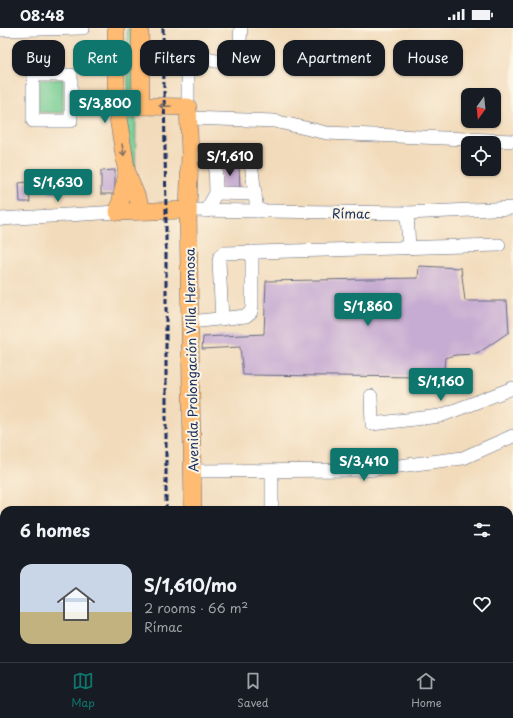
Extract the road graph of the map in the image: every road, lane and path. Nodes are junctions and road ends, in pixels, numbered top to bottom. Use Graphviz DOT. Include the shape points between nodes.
graph roads {
  1 [pos="83,28"];
  2 [pos="116,28"];
  3 [pos="140,28"];
  4 [pos="241,28"];
  5 [pos="0,30"];
  6 [pos="116,105"];
  7 [pos="71,106"];
  8 [pos="141,106"];
  9 [pos="189,112"];
  10 [pos="513,141"];
  11 [pos="190,154"];
  12 [pos="215,158"];
  13 [pos="127,174"];
  14 [pos="216,193"];
  15 [pos="255,194"];
  16 [pos="513,208"];
  17 [pos="188,210"];
  18 [pos="143,211"];
  19 [pos="206,211"];
  20 [pos="118,212"];
  21 [pos="257,212"];
  22 [pos="407,213"];
  23 [pos="0,219"];
  24 [pos="499,245"];
  25 [pos="408,248"];
  26 [pos="252,252"];
  27 [pos="222,319"];
  28 [pos="190,322"];
  29 [pos="513,388"];
  30 [pos="371,396"];
  31 [pos="513,436"];
  32 [pos="272,470"];
  33 [pos="192,471"];
  34 [pos="193,506"];
  35 [pos="272,506"];
  1 -- 5 [label="street"];
  2 -- 6 [label="main road"];
  3 -- 8 [label="main road"];
  4 -- 9 [label="street" via="238,57 233,61 226,63 188,55"];
  6 -- 7 [label="street"];
  6 -- 8 [label="street"];
  6 -- 13 [label="main road, one-way"];
  7 -- 7 [label="street" via="71,75 33,75 33,121 71,121"];
  9 -- 8 [label="main road, one-way"];
  9 -- 10 [label="street" via="274,121 327,133"];
  9 -- 11 [label="main road, Avenida Prolongación Villa Hermosa"];
  11 -- 12 [label="street"];
  11 -- 17 [label="main road, Avenida Prolongación Villa Hermosa"];
  12 -- 14 [label="street"];
  12 -- 15 [label="street" via="251,162"];
  13 -- 18 [label="main road"];
  13 -- 20 [label="main road"];
  14 -- 15 [label="street"];
  14 -- 19 [label="street"];
  15 -- 21 [label="street"];
  16 -- 22 [label="street, Rímac"];
  17 -- 18 [label="main road"];
  17 -- 19 [label="street, Rímac"];
  17 -- 28 [label="main road, Avenida Prolongación Villa Hermosa"];
  18 -- 20 [label="main road"];
  19 -- 21 [label="street, Rímac"];
  20 -- 23 [label="street"];
  21 -- 22 [label="street, Rímac"];
  22 -- 25 [label="street"];
  24 -- 25 [label="street"];
  25 -- 26 [label="street"];
  26 -- 27 [label="street" via="251,312 246,316"];
  26 -- 27 [label="street" via="224,253 220,256"];
  27 -- 28 [label="street"];
  28 -- 33 [label="main road, Avenida Prolongación Villa Hermosa"];
  29 -- 30 [label="street" via="440,416 372,424"];
  31 -- 32 [label="street" via="463,458 367,470"];
  32 -- 33 [label="street"];
  32 -- 35 [label="street"];
  33 -- 34 [label="main road, Avenida Prolongación Villa Hermosa"];
}
